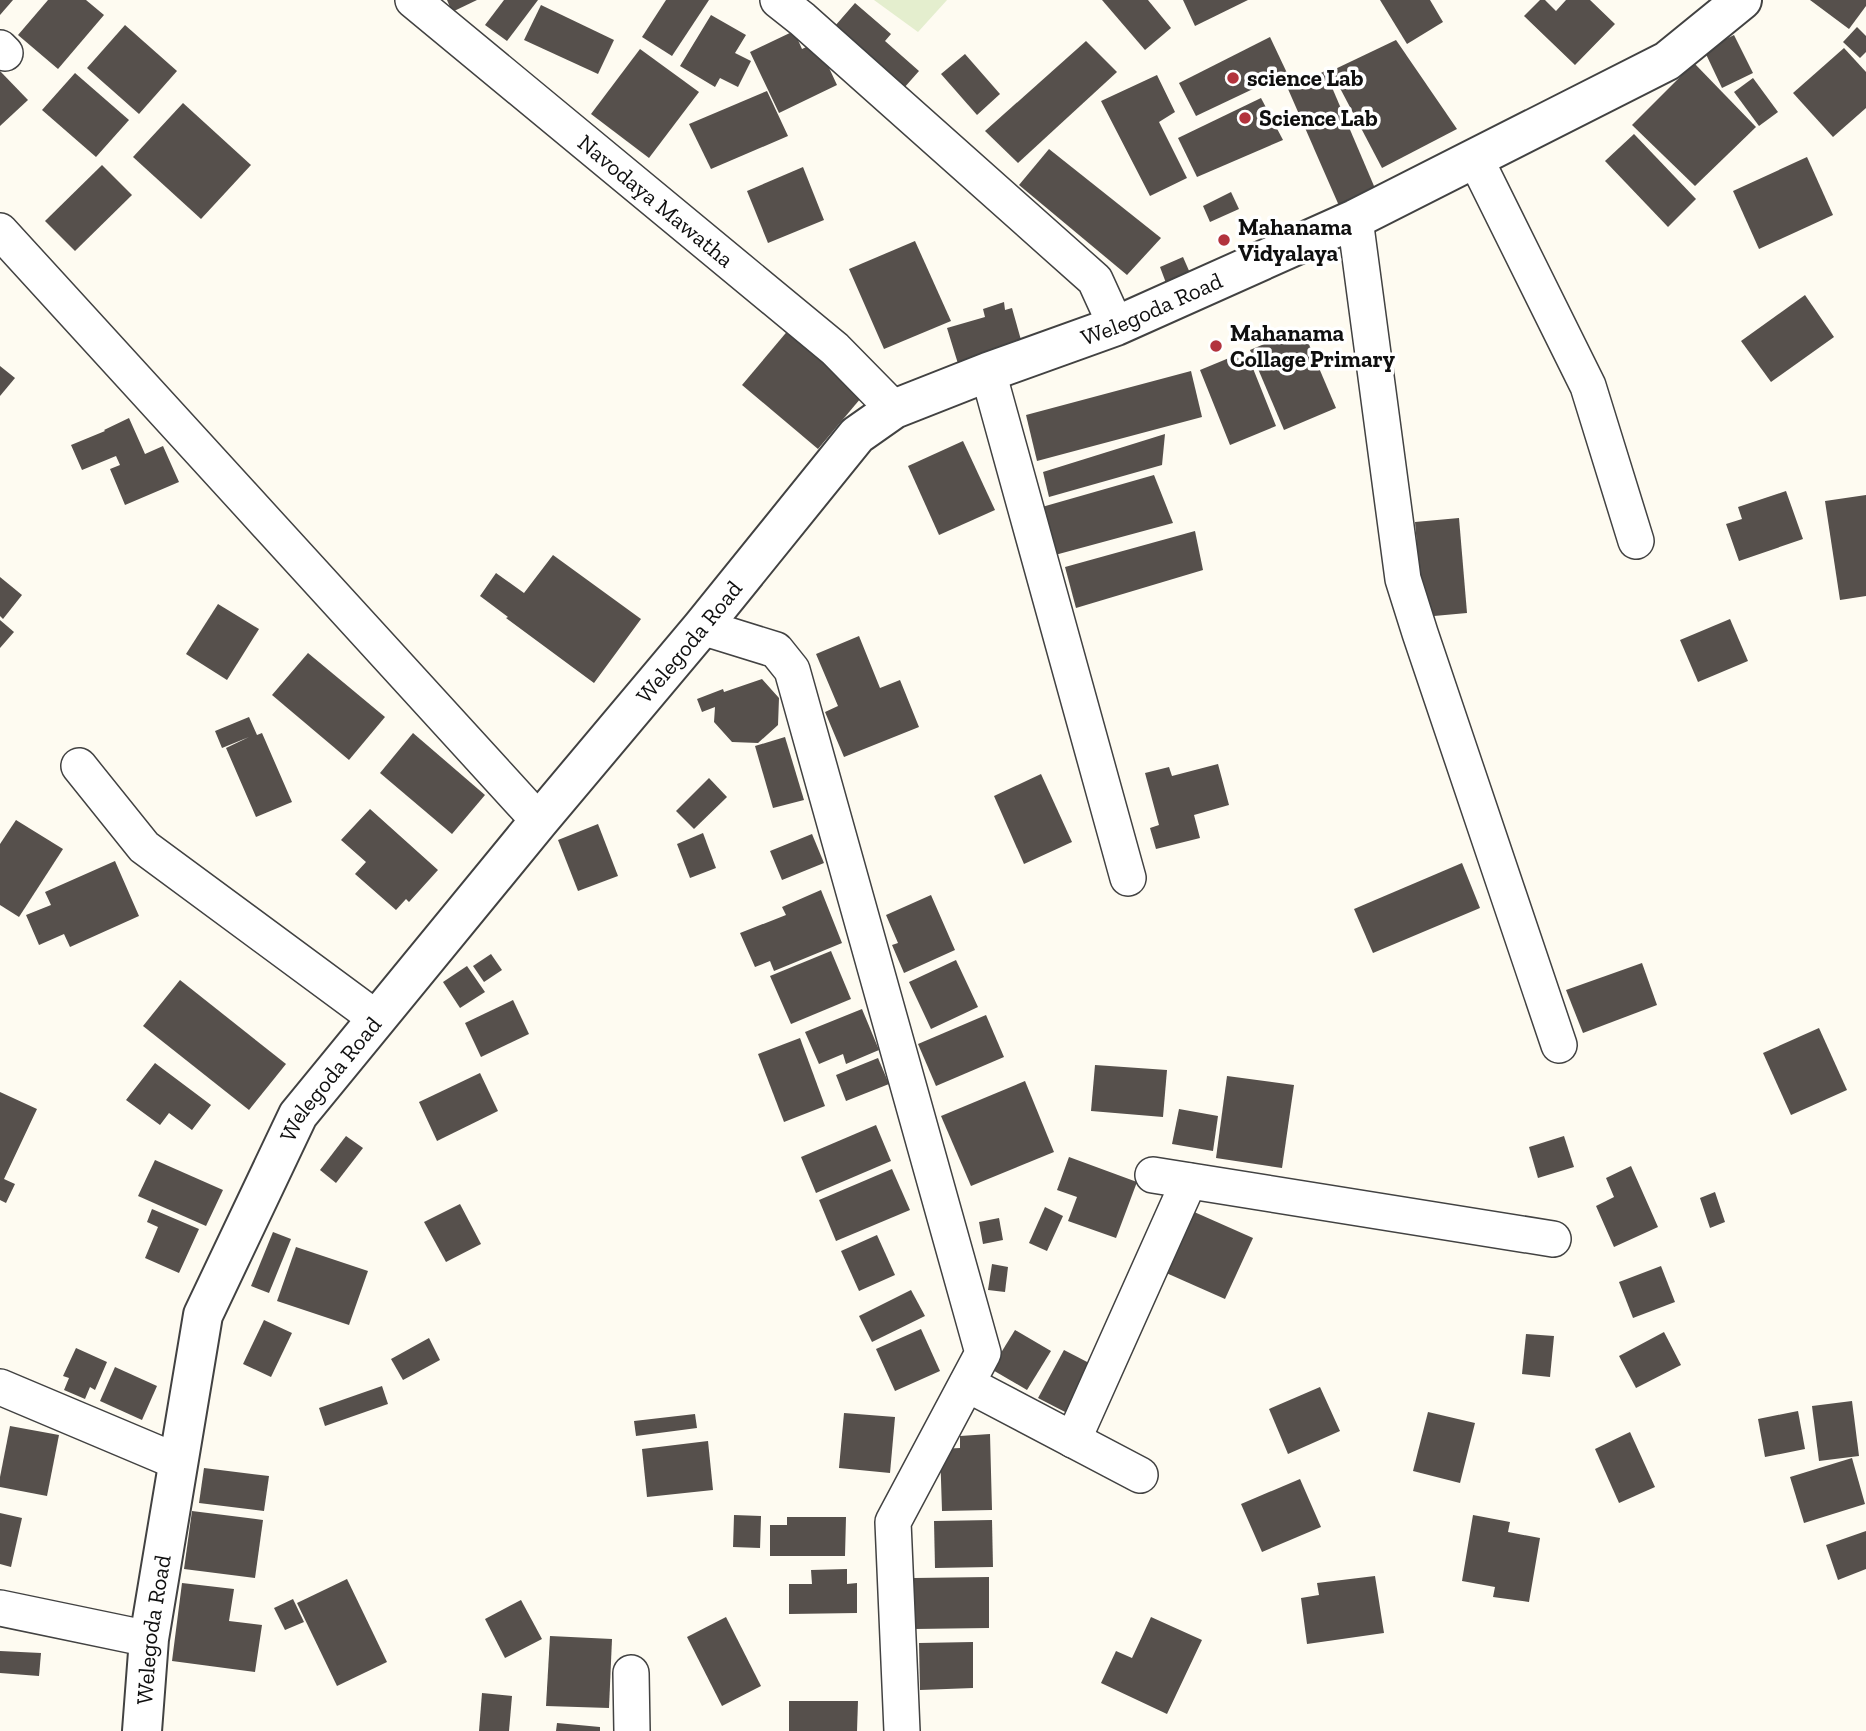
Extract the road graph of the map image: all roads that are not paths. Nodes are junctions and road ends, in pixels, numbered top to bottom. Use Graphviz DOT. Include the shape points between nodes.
graph roads {
  1 [pos="412,0"];
  2 [pos="778,0"];
  3 [pos="1742,0"];
  4 [pos="1475,158"];
  5 [pos="1355,219"];
  6 [pos="0,230"];
  7 [pos="1116,326"];
  8 [pos="988,372"];
  9 [pos="894,409"];
  10 [pos="1636,541"];
  11 [pos="702,627"];
  12 [pos="79,766"];
  13 [pos="539,821"];
  14 [pos="1129,878"];
  15 [pos="377,1019"];
  16 [pos="1559,1045"];
  17 [pos="1153,1175"];
  18 [pos="1189,1181"];
  19 [pos="1553,1239"];
  20 [pos="967,1384"];
  21 [pos="0,1387"];
  22 [pos="1073,1440"];
  23 [pos="178,1462"];
  24 [pos="1140,1475"];
  25 [pos="0,1608"];
  26 [pos="149,1639"];
  27 [pos="631,1673"];
  28 [pos="142,1731"];
  29 [pos="632,1731"];
  30 [pos="902,1731"];
  1 -- 9 [label="street, Navodaya Mawatha" via="835,349"];
  2 -- 7 [label="street" via="1095,280"];
  3 -- 4 [label="street, Welegoda Road" via="1667,61"];
  4 -- 5 [label="street, Welegoda Road"];
  4 -- 10 [label="street" via="1588,386"];
  5 -- 7 [label="street, Welegoda Road"];
  5 -- 16 [label="street" via="1403,579"];
  6 -- 13 [label="street"];
  7 -- 8 [label="street, Welegoda Road"];
  8 -- 9 [label="street, Welegoda Road"];
  8 -- 14 [label="street"];
  9 -- 11 [label="street, Welegoda Road" via="857,435"];
  11 -- 13 [label="street, Welegoda Road"];
  11 -- 20 [label="street" via="776,650 792,670 984,1353"];
  12 -- 15 [label="street" via="144,847"];
  13 -- 15 [label="street, Welegoda Road"];
  15 -- 23 [label="street, Welegoda Road" via="298,1115 203,1315"];
  17 -- 18 [label="street"];
  18 -- 19 [label="street"];
  18 -- 22 [label="street"];
  20 -- 22 [label="street"];
  20 -- 30 [label="street" via="892,1522"];
  21 -- 23 [label="street"];
  22 -- 24 [label="street"];
  23 -- 26 [label="street, Welegoda Road"];
  25 -- 26 [label="street"];
  26 -- 28 [label="street, Welegoda Road"];
  27 -- 29 [label="street"];
}
